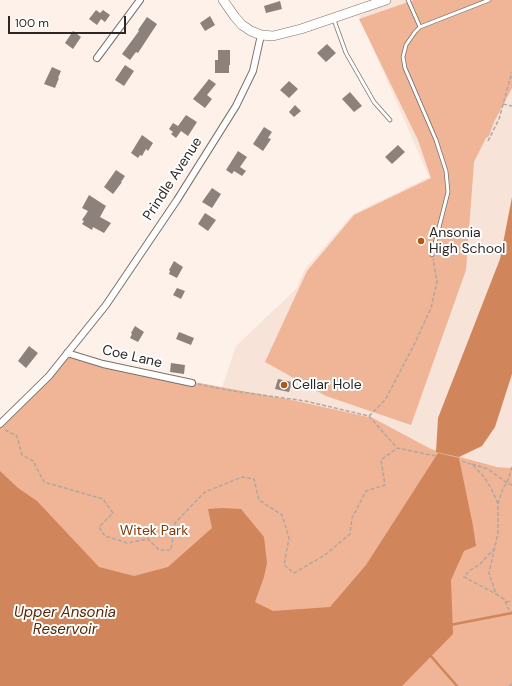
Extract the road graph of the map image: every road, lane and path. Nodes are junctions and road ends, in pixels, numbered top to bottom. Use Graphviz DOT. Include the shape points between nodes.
graph roads {
  1 [pos="140,0"];
  2 [pos="223,0"];
  3 [pos="386,0"];
  4 [pos="408,0"];
  5 [pos="489,0"];
  6 [pos="333,18"];
  7 [pos="420,26"];
  8 [pos="261,35"];
  9 [pos="97,58"];
  10 [pos="512,72"];
  11 [pos="503,104"];
  12 [pos="512,106"];
  13 [pos="390,120"];
  14 [pos="488,142"];
  15 [pos="432,255"];
  16 [pos="67,353"];
  17 [pos="192,383"];
  18 [pos="369,416"];
  19 [pos="0,424"];
  20 [pos="0,428"];
  21 [pos="397,448"];
  22 [pos="436,456"];
  23 [pos="512,467"];
  24 [pos="507,483"];
  25 [pos="512,485"];
  26 [pos="498,504"];
  27 [pos="495,548"];
  28 [pos="496,594"];
  29 [pos="512,601"];
  30 [pos="506,602"];
  31 [pos="511,612"];
  32 [pos="512,684"];
  33 [pos="509,686"];
  1 -- 9 [label="street"];
  2 -- 8 [label="main road" via="242,25 251,32"];
  3 -- 6 [label="main road"];
  4 -- 7 [label="lane"];
  5 -- 7 [label="lane"];
  6 -- 8 [label="main road" via="281,35"];
  6 -- 13 [label="lane" via="346,53 374,102"];
  7 -- 15 [label="lane" via="406,45 403,57 405,68 436,140 446,171 448,192"];
  8 -- 16 [label="street, Prindle Avenue" via="253,71 236,106 114,293"];
  10 -- 11 [label="path"];
  11 -- 12 [label="path"];
  11 -- 14 [label="path"];
  15 -- 18 [label="path" via="437,282 431,308 385,400"];
  16 -- 17 [label="street, Coe Lane" via="103,364"];
  16 -- 19 [label="street, Prindle Avenue" via="49,376"];
  17 -- 18 [label="path" via="305,401"];
  18 -- 21 [label="path"];
  20 -- 21 [label="path" via="17,436 22,455 33,461 44,482 103,499 113,513 99,527 105,536 127,543 148,539 159,550 171,550 175,524 205,492 242,477 254,479 259,500 282,515 289,538 284,565 294,573 325,555 350,534 352,518 366,491 385,485 381,460"];
  21 -- 22 [label="path"];
  23 -- 24 [label="path"];
  24 -- 25 [label="path"];
  24 -- 26 [label="path"];
  24 -- 26 [label="path" via="488,469 462,460 473,465 484,477"];
  26 -- 27 [label="path"];
  27 -- 28 [label="path" via="489,573"];
  27 -- 28 [label="path" via="464,577"];
  28 -- 30 [label="path"];
  29 -- 30 [label="path"];
  30 -- 31 [label="path"];
  32 -- 33 [label="path"];
}
